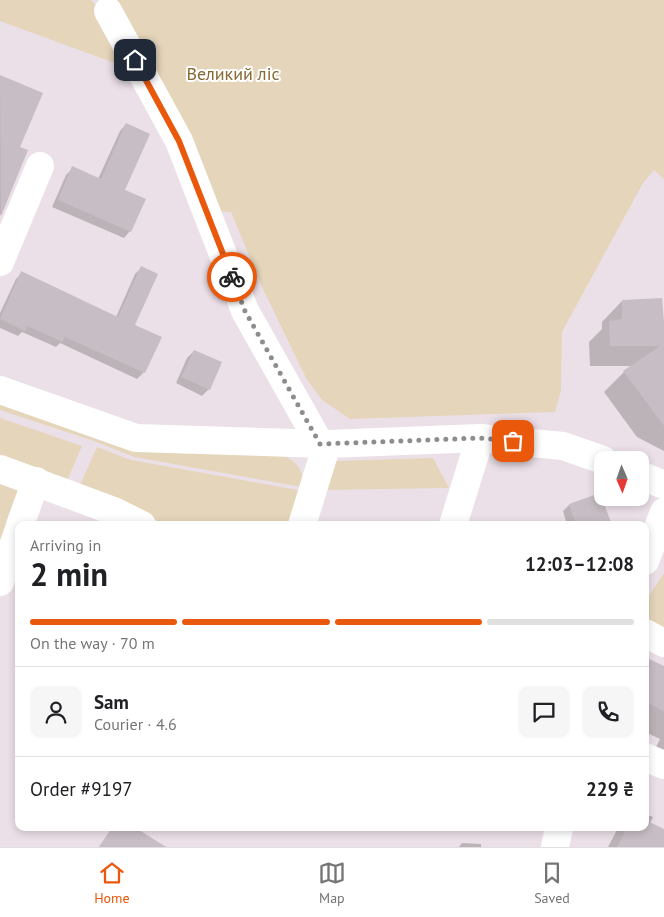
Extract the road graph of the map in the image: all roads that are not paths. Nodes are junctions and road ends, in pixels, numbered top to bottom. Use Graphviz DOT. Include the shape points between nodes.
graph roads {
  1 [pos="108,11"];
  2 [pos="40,166"];
  3 [pos="0,262"];
  4 [pos="0,390"];
  5 [pos="480,438"];
  6 [pos="323,444"];
  7 [pos="594,457"];
  8 [pos="0,469"];
  9 [pos="649,479"];
  10 [pos="36,481"];
  11 [pos="664,485"];
  12 [pos="664,512"];
  13 [pos="21,521"];
  14 [pos="134,521"];
  15 [pos="303,521"];
  16 [pos="454,521"];
  17 [pos="15,540"];
  18 [pos="649,551"];
  19 [pos="0,582"];
  20 [pos="649,636"];
  21 [pos="664,643"];
  22 [pos="649,759"];
  23 [pos="664,765"];
  24 [pos="558,831"];
  25 [pos="555,847"];
  1 -- 6 [label="street" via="179,141 245,311"];
  2 -- 3 [label="street"];
  4 -- 6 [label="street" via="136,438"];
  5 -- 6 [label="street"];
  5 -- 7 [label="street" via="563,446"];
  5 -- 16 [label="street"];
  6 -- 15 [label="street"];
  8 -- 10 [label="street"];
  9 -- 11 [label="street"];
  10 -- 13 [label="street"];
  10 -- 14 [label="street"];
  12 -- 18 [label="street"];
  17 -- 19 [label="street"];
  20 -- 21 [label="street"];
  22 -- 23 [label="street"];
  24 -- 25 [label="street"];
}
